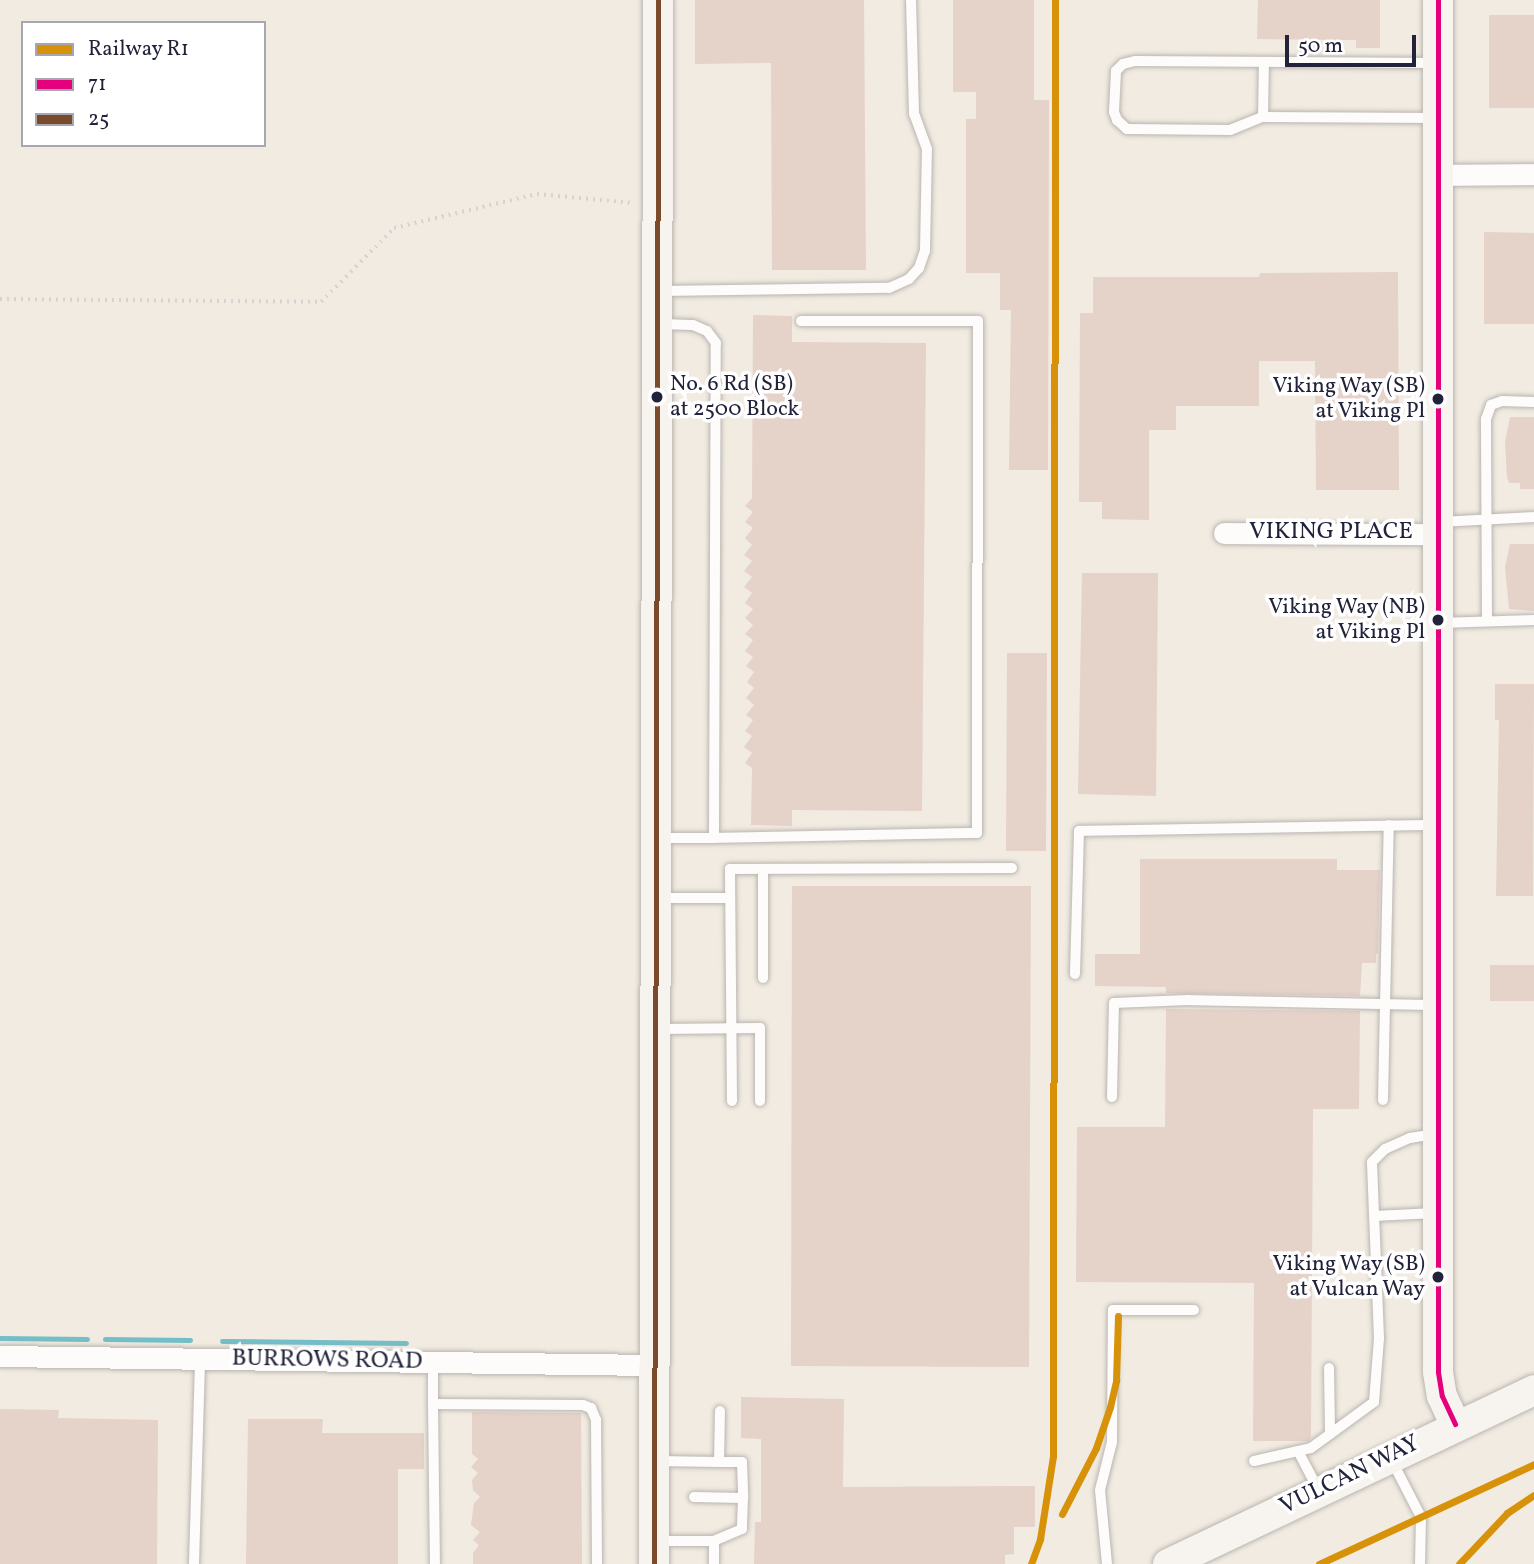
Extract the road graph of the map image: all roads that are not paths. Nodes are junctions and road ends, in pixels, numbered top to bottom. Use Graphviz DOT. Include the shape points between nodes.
graph roads {
  1 [pos="658,0"];
  2 [pos="911,0"];
  3 [pos="1438,0"];
  4 [pos="1264,62"];
  5 [pos="1438,63"];
  6 [pos="1263,117"];
  7 [pos="1438,118"];
  8 [pos="1438,174"];
  9 [pos="1534,174"];
  10 [pos="657,291"];
  11 [pos="801,321"];
  12 [pos="657,324"];
  13 [pos="1534,402"];
  14 [pos="1534,517"];
  15 [pos="1485,518"];
  16 [pos="1437,528"];
  17 [pos="1224,533"];
  18 [pos="1487,620"];
  19 [pos="1534,620"];
  20 [pos="1437,623"];
  21 [pos="1389,825"];
  22 [pos="1438,825"];
  23 [pos="656,838"];
  24 [pos="714,838"];
  25 [pos="1012,868"];
  26 [pos="763,869"];
  27 [pos="655,898"];
  28 [pos="730,898"];
  29 [pos="1075,974"];
  30 [pos="763,978"];
  31 [pos="1384,1004"];
  32 [pos="1439,1005"];
  33 [pos="731,1028"];
  34 [pos="655,1030"];
  35 [pos="1112,1097"];
  36 [pos="1383,1100"];
  37 [pos="732,1101"];
  38 [pos="761,1101"];
  39 [pos="1438,1133"];
  40 [pos="1438,1213"];
  41 [pos="1374,1216"];
  42 [pos="1194,1310"];
  43 [pos="0,1356"];
  44 [pos="200,1359"];
  45 [pos="433,1362"];
  46 [pos="654,1365"];
  47 [pos="1329,1367"];
  48 [pos="1534,1390"];
  49 [pos="433,1404"];
  50 [pos="720,1411"];
  51 [pos="1455,1424"];
  52 [pos="1329,1434"];
  53 [pos="1298,1451"];
  54 [pos="1390,1457"];
  55 [pos="654,1461"];
  56 [pos="1254,1461"];
  57 [pos="719,1462"];
  58 [pos="1319,1491"];
  59 [pos="694,1497"];
  60 [pos="743,1498"];
  61 [pos="714,1541"];
  62 [pos="654,1553"];
  63 [pos="194,1564"];
  64 [pos="435,1564"];
  65 [pos="597,1564"];
  66 [pos="714,1564"];
  67 [pos="1107,1564"];
  68 [pos="1168,1564"];
  69 [pos="1420,1564"];
  1 -- 10 [label="street"];
  2 -- 10 [label="lane" via="914,114 927,149 925,251 914,273 890,288"];
  3 -- 5 [label="street"];
  4 -- 5 [label="lane"];
  4 -- 6 [label="lane"];
  4 -- 6 [label="lane" via="1123,64 1116,71 1114,112 1127,129 1230,130"];
  5 -- 7 [label="street"];
  6 -- 7 [label="lane"];
  7 -- 8 [label="street"];
  8 -- 9 [label="street"];
  8 -- 16 [label="street"];
  10 -- 12 [label="street"];
  11 -- 24 [label="lane" via="978,321 977,833"];
  12 -- 23 [label="street"];
  12 -- 24 [label="lane" via="694,326 707,331 716,343"];
  13 -- 15 [label="lane" via="1491,405 1486,419"];
  14 -- 15 [label="lane"];
  15 -- 16 [label="lane"];
  15 -- 18 [label="lane"];
  16 -- 17 [label="street, VIKING PLACE"];
  16 -- 20 [label="street"];
  18 -- 19 [label="lane"];
  18 -- 20 [label="lane"];
  20 -- 22 [label="street"];
  21 -- 22 [label="lane"];
  21 -- 29 [label="lane" via="1079,831"];
  21 -- 31 [label="lane"];
  22 -- 32 [label="street"];
  23 -- 24 [label="lane"];
  23 -- 27 [label="street"];
  25 -- 26 [label="lane"];
  26 -- 28 [label="lane" via="730,869"];
  26 -- 30 [label="lane"];
  27 -- 28 [label="lane"];
  27 -- 34 [label="street"];
  28 -- 33 [label="lane"];
  31 -- 32 [label="lane"];
  31 -- 35 [label="lane" via="1114,1003"];
  31 -- 36 [label="lane"];
  32 -- 39 [label="street"];
  33 -- 34 [label="lane"];
  33 -- 37 [label="lane"];
  33 -- 38 [label="lane" via="760,1028"];
  34 -- 46 [label="street"];
  39 -- 40 [label="street"];
  39 -- 41 [label="lane" via="1410,1138 1385,1149 1372,1162"];
  40 -- 41 [label="lane"];
  40 -- 51 [label="street" via="1438,1372 1442,1396"];
  41 -- 52 [label="lane" via="1378,1391 1374,1402"];
  42 -- 67 [label="lane" via="1113,1310 1112,1442 1100,1490"];
  43 -- 44 [label="street, BURROWS ROAD"];
  44 -- 45 [label="street, BURROWS ROAD"];
  44 -- 63 [label="lane"];
  45 -- 46 [label="street, BURROWS ROAD"];
  45 -- 49 [label="lane"];
  46 -- 55 [label="street"];
  47 -- 52 [label="lane"];
  48 -- 51 [label="street, VULCAN WAY"];
  49 -- 64 [label="lane"];
  49 -- 65 [label="lane" via="591,1408 596,1420"];
  50 -- 57 [label="lane"];
  51 -- 54 [label="street, VULCAN WAY"];
  52 -- 53 [label="lane" via="1311,1448"];
  53 -- 56 [label="lane"];
  53 -- 58 [label="lane"];
  54 -- 58 [label="street, VULCAN WAY"];
  54 -- 69 [label="lane" via="1421,1517"];
  55 -- 57 [label="lane"];
  55 -- 62 [label="street"];
  57 -- 60 [label="lane" via="742,1462"];
  58 -- 68 [label="street, VULCAN WAY"];
  59 -- 60 [label="lane"];
  60 -- 61 [label="lane" via="742,1529"];
  61 -- 62 [label="lane"];
  61 -- 66 [label="lane"];
}
